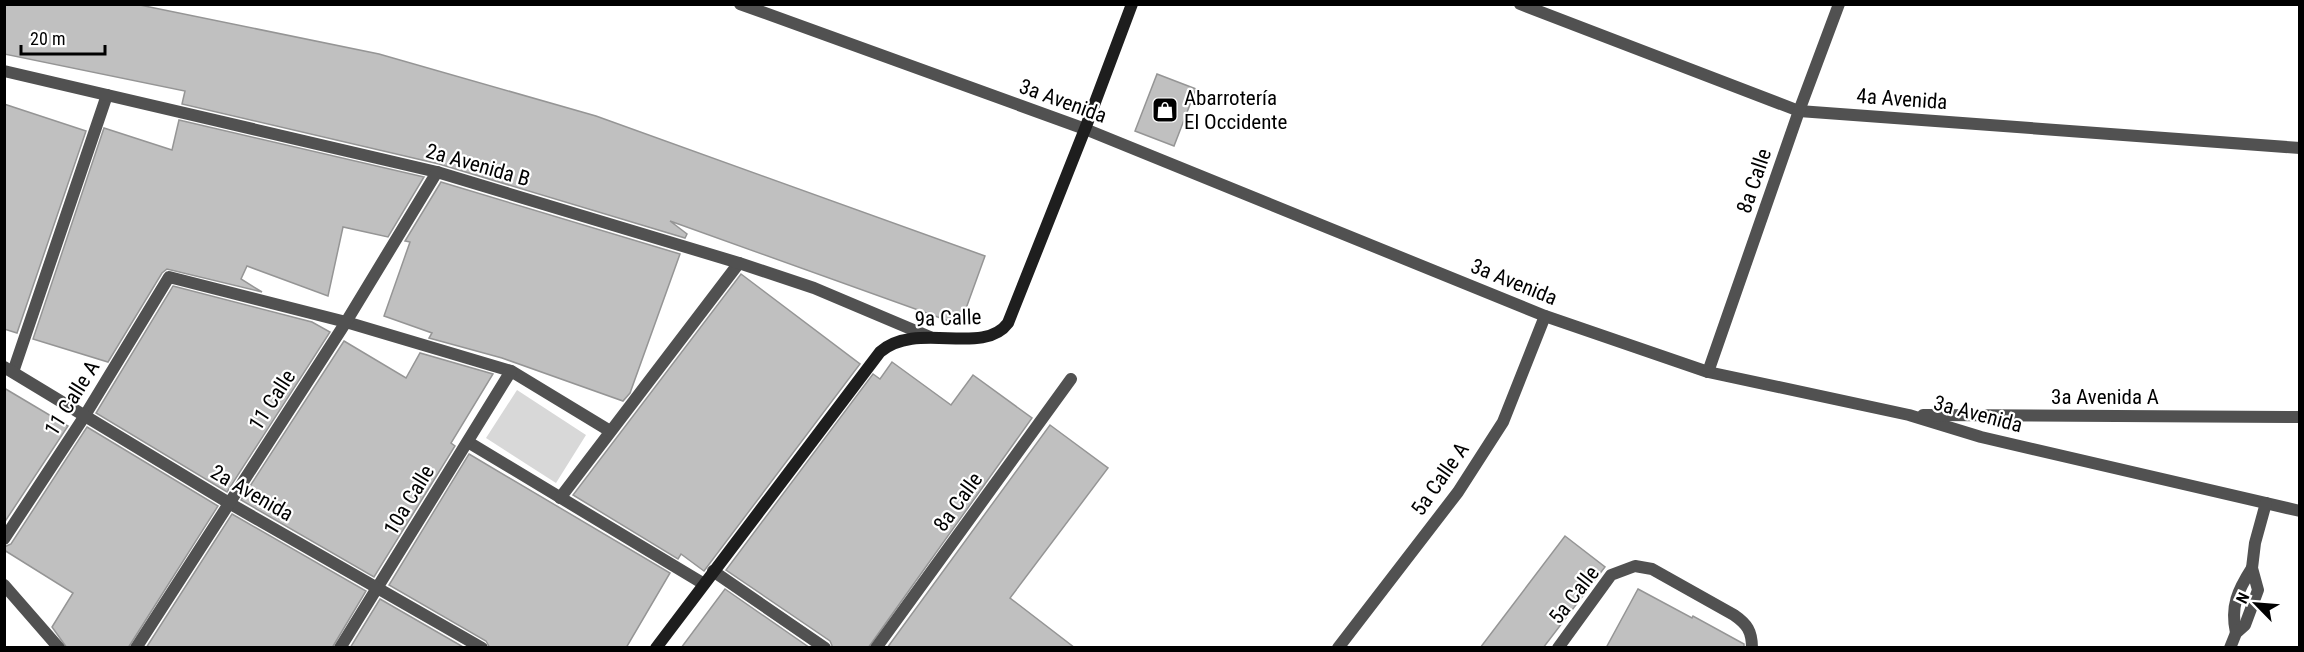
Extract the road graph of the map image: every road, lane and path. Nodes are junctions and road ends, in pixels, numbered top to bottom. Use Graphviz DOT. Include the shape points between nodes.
graph roads {
  1 [pos="740,4"];
  2 [pos="1132,4"];
  3 [pos="1520,4"];
  4 [pos="1839,4"];
  5 [pos="4,71"];
  6 [pos="107,95"];
  7 [pos="1799,111"];
  8 [pos="1085,129"];
  9 [pos="2300,148"];
  10 [pos="437,172"];
  11 [pos="739,263"];
  12 [pos="1545,316"];
  13 [pos="346,322"];
  14 [pos="930,337"];
  15 [pos="9,370"];
  16 [pos="511,371"];
  17 [pos="1708,372"];
  18 [pos="1071,379"];
  19 [pos="1910,415"];
  20 [pos="84,417"];
  21 [pos="2300,417"];
  22 [pos="610,430"];
  23 [pos="468,442"];
  24 [pos="560,498"];
  25 [pos="229,503"];
  26 [pos="2266,503"];
  27 [pos="2300,511"];
  28 [pos="4,539"];
  29 [pos="713,571"];
  30 [pos="2253,571"];
  31 [pos="704,584"];
  32 [pos="4,585"];
  33 [pos="378,588"];
  34 [pos="2236,633"];
  35 [pos="59,648"];
  36 [pos="136,648"];
  37 [pos="340,648"];
  38 [pos="482,648"];
  39 [pos="656,648"];
  40 [pos="825,648"];
  41 [pos="876,648"];
  42 [pos="1338,648"];
  43 [pos="1558,648"];
  44 [pos="1752,648"];
  45 [pos="2230,648"];
  1 -- 8 [label="street, 3a Avenida"];
  2 -- 8 [label="main road, 9a Calle"];
  3 -- 7 [label="street, 4a Avenida"];
  4 -- 7 [label="street, 8a Calle"];
  5 -- 6 [label="street, 2a Avenida B"];
  6 -- 10 [label="street, 2a Avenida B"];
  6 -- 15 [label="street"];
  7 -- 9 [label="street, 4a Avenida"];
  7 -- 17 [label="street, 8a Calle"];
  8 -- 12 [label="street, 3a Avenida"];
  8 -- 14 [label="main road, 9a Calle" via="1005,327 989,337"];
  10 -- 11 [label="street, 2a Avenida B"];
  10 -- 13 [label="street, 11 Calle"];
  11 -- 14 [label="street, 2a Avenida B" via="814,288"];
  11 -- 22 [label="street"];
  12 -- 17 [label="street, 3a Avenida"];
  12 -- 42 [label="street, 5a Calle A" via="1503,422 1458,492"];
  13 -- 16 [label="street"];
  13 -- 20 [label="street, 11 Calle A" via="169,277"];
  13 -- 25 [label="street, 11 Calle"];
  14 -- 29 [label="main road, 9a Calle" via="900,340 880,352"];
  15 -- 20 [label="street, 2a Avenida"];
  16 -- 22 [label="street"];
  16 -- 23 [label="street, 10a Calle"];
  17 -- 19 [label="street, 3a Avenida"];
  18 -- 41 [label="street, 8a Calle"];
  19 -- 21 [label="street, 3a Avenida A"];
  19 -- 26 [label="street, 3a Avenida" via="1981,437"];
  20 -- 25 [label="street, 2a Avenida"];
  20 -- 28 [label="street, 11 Calle A"];
  22 -- 24 [label="street"];
  23 -- 24 [label="street"];
  23 -- 33 [label="street, 10a Calle"];
  24 -- 31 [label="street"];
  25 -- 33 [label="street, 2a Avenida"];
  25 -- 36 [label="street, 11 Calle"];
  26 -- 27 [label="street, 3a Avenida"];
  26 -- 30 [label="street" via="2255,543"];
  29 -- 31 [label="main road, 9a Calle"];
  29 -- 40 [label="street"];
  30 -- 34 [label="street" via="2238,590 2234,605"];
  30 -- 34 [label="street" via="2258,591 2245,625"];
  31 -- 39 [label="main road, 9a Calle"];
  32 -- 35 [label="street"];
  33 -- 37 [label="street, 10a Calle"];
  33 -- 38 [label="street, 2a Avenida"];
  34 -- 45 [label="street"];
  43 -- 44 [label="street, 5a Calle" via="1611,575 1635,566 1652,569 1734,615 1752,634"];
}
